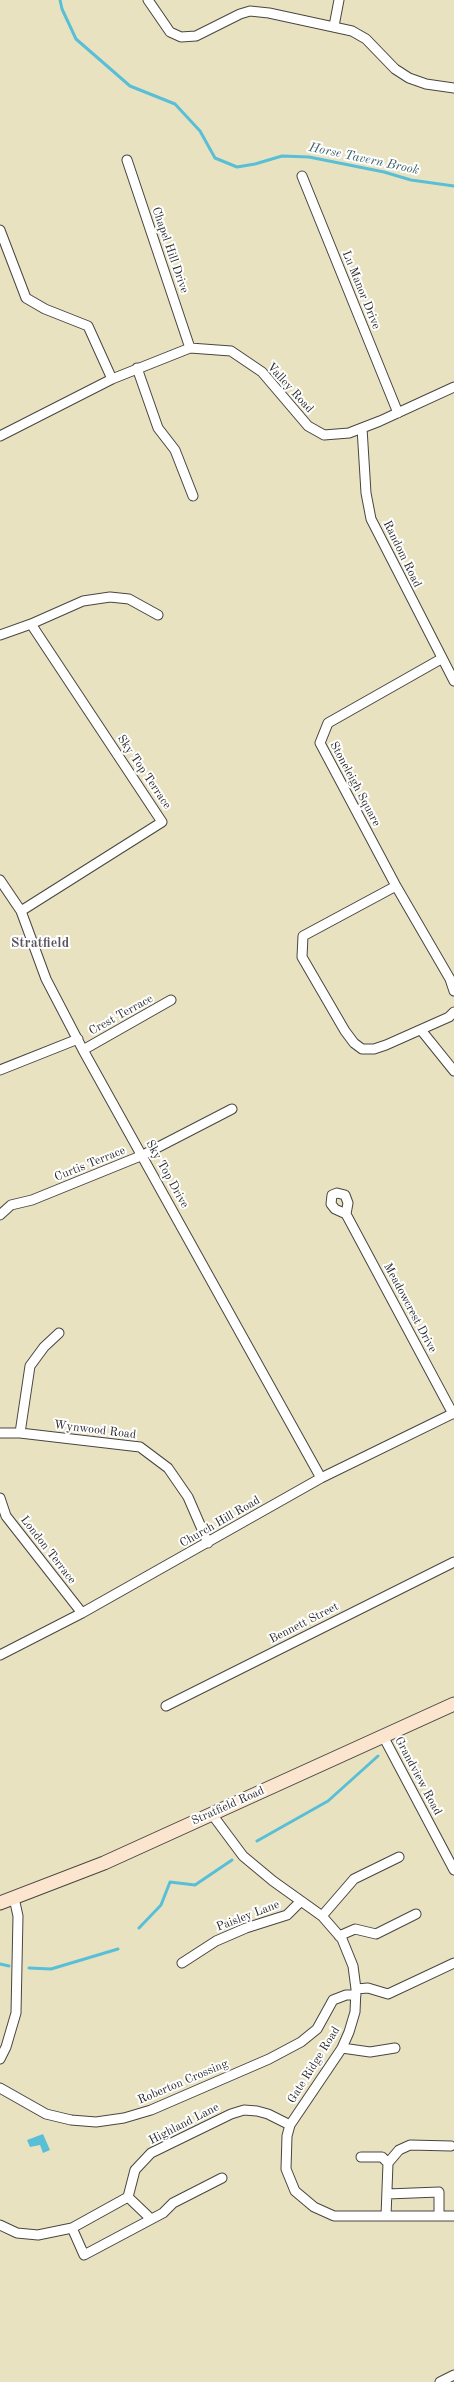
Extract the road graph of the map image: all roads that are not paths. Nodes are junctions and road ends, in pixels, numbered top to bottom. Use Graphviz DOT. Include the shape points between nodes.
graph roads {
  1 [pos="148,0"];
  2 [pos="339,0"];
  3 [pos="334,26"];
  4 [pos="454,88"];
  5 [pos="127,160"];
  6 [pos="302,176"];
  7 [pos="0,230"];
  8 [pos="190,348"];
  9 [pos="137,368"];
  10 [pos="112,379"];
  11 [pos="454,388"];
  12 [pos="398,413"];
  13 [pos="362,428"];
  14 [pos="0,436"];
  15 [pos="193,496"];
  16 [pos="158,615"];
  17 [pos="31,624"];
  18 [pos="0,635"];
  19 [pos="441,658"];
  20 [pos="454,681"];
  21 [pos="0,880"];
  22 [pos="396,886"];
  23 [pos="21,912"];
  24 [pos="454,990"];
  25 [pos="171,1000"];
  26 [pos="454,1012"];
  27 [pos="421,1030"];
  28 [pos="78,1039"];
  29 [pos="83,1050"];
  30 [pos="0,1070"];
  31 [pos="454,1071"];
  32 [pos="232,1109"];
  33 [pos="143,1155"];
  34 [pos="346,1214"];
  35 [pos="0,1215"];
  36 [pos="59,1334"];
  37 [pos="454,1413"];
  38 [pos="0,1433"];
  39 [pos="20,1433"];
  40 [pos="321,1478"];
  41 [pos="0,1498"];
  42 [pos="208,1543"];
  43 [pos="454,1562"];
  44 [pos="82,1613"];
  45 [pos="0,1655"];
  46 [pos="454,1704"];
  47 [pos="166,1706"];
  48 [pos="383,1736"];
  49 [pos="211,1813"];
  50 [pos="399,1857"];
  51 [pos="454,1870"];
  52 [pos="14,1898"];
  53 [pos="300,1902"];
  54 [pos="0,1903"];
  55 [pos="416,1914"];
  56 [pos="322,1916"];
  57 [pos="340,1936"];
  58 [pos="454,1962"];
  59 [pos="182,1963"];
  60 [pos="356,1992"];
  61 [pos="342,2048"];
  62 [pos="395,2048"];
  63 [pos="0,2059"];
  64 [pos="0,2088"];
  65 [pos="290,2125"];
  66 [pos="451,2146"];
  67 [pos="361,2157"];
  68 [pos="388,2163"];
  69 [pos="222,2178"];
  70 [pos="387,2194"];
  71 [pos="128,2197"];
  72 [pos="386,2216"];
  73 [pos="440,2216"];
  74 [pos="454,2216"];
  75 [pos="151,2219"];
  76 [pos="0,2225"];
  77 [pos="72,2228"];
  78 [pos="454,2375"];
  79 [pos="440,2382"];
  1 -- 3 [label="street" via="170,32 185,38 196,36 232,17 250,12 269,13"];
  2 -- 3 [label="street"];
  3 -- 4 [label="street" via="360,35 395,69 409,78 426,84"];
  5 -- 8 [label="street, Chapel Hill Drive"];
  6 -- 12 [label="street, Lu Manor Drive"];
  7 -- 10 [label="street" via="26,298 45,309 88,326"];
  8 -- 9 [label="street, Valley Road"];
  8 -- 13 [label="street, Valley Road" via="231,351 262,372 308,426 319,434 336,436"];
  9 -- 10 [label="street, Valley Road"];
  9 -- 15 [label="street" via="158,428 175,450"];
  10 -- 14 [label="street, Valley Road"];
  11 -- 12 [label="street, Valley Road"];
  12 -- 13 [label="street, Valley Road"];
  13 -- 19 [label="street, Random Road" via="366,493 371,519"];
  16 -- 17 [label="street" via="129,599 110,597 82,601"];
  17 -- 18 [label="street"];
  17 -- 23 [label="street, Sky Top Terrace" via="162,822"];
  19 -- 20 [label="street, Random Road"];
  19 -- 22 [label="street, Stoneleigh Square" via="328,723 320,743"];
  21 -- 23 [label="street, Sky Top Drive"];
  22 -- 24 [label="street, Stoneleigh Square"];
  22 -- 27 [label="street" via="303,936 302,956 345,1031 362,1049 374,1049"];
  23 -- 28 [label="street, Sky Top Drive" via="46,979"];
  25 -- 29 [label="street, Crest Terrace"];
  26 -- 27 [label="street"];
  27 -- 31 [label="street"];
  28 -- 29 [label="street, Sky Top Drive"];
  28 -- 30 [label="street, Crest Terrace"];
  29 -- 33 [label="street, Sky Top Drive"];
  32 -- 33 [label="street, Curtis Terrace"];
  33 -- 35 [label="street, Curtis Terrace" via="32,1200 11,1205"];
  33 -- 40 [label="street, Sky Top Drive"];
  34 -- 37 [label="street, Meadowcrest Drive"];
  36 -- 39 [label="street" via="44,1347 30,1366"];
  37 -- 40 [label="street, Church Hill Road"];
  38 -- 39 [label="street, Wynwood Road"];
  39 -- 42 [label="street, Wynwood Road" via="140,1447 168,1468 188,1497"];
  40 -- 42 [label="street, Church Hill Road"];
  41 -- 44 [label="street, London Terrace" via="6,1516"];
  42 -- 44 [label="street, Church Hill Road"];
  43 -- 47 [label="street, Bennett Street"];
  44 -- 45 [label="street, Church Hill Road"];
  46 -- 48 [label="main road, Stratfield Road"];
  48 -- 49 [label="main road, Stratfield Road"];
  48 -- 51 [label="street, Grandview Road"];
  49 -- 52 [label="main road, Stratfield Road" via="104,1863"];
  49 -- 53 [label="street, Gate Ridge Road" via="243,1856"];
  50 -- 56 [label="street" via="354,1878"];
  52 -- 54 [label="main road, Stratfield Road"];
  52 -- 63 [label="street" via="18,1916 16,2013"];
  53 -- 56 [label="street, Gate Ridge Road"];
  53 -- 59 [label="street, Paisley Lane" via="287,1915 216,1941"];
  55 -- 57 [label="street" via="376,1934 355,1929"];
  56 -- 57 [label="street, Gate Ridge Road"];
  57 -- 60 [label="street, Gate Ridge Road" via="353,1966"];
  58 -- 60 [label="street, Roberton Crossing" via="388,1994 368,1988"];
  60 -- 61 [label="street, Gate Ridge Road" via="355,2012"];
  60 -- 64 [label="street, Roberton Crossing" via="334,2000 317,2028 301,2042 151,2110 124,2118 96,2122 65,2119 46,2114"];
  61 -- 62 [label="street" via="370,2052"];
  61 -- 65 [label="street, Gate Ridge Road"];
  65 -- 71 [label="street, Highland Lane" via="257,2111 244,2110 231,2114 152,2153 135,2170"];
  65 -- 72 [label="street, Gate Ridge Road" via="285,2148 286,2169 300,2197 334,2216"];
  66 -- 68 [label="street" via="410,2145 399,2150"];
  67 -- 68 [label="street" via="382,2157"];
  68 -- 70 [label="street"];
  69 -- 75 [label="street" via="173,2203 163,2213"];
  70 -- 72 [label="street"];
  70 -- 73 [label="street" via="439,2192"];
  71 -- 75 [label="street"];
  71 -- 77 [label="street"];
  72 -- 73 [label="street, Gate Ridge Road"];
  73 -- 74 [label="street, Gate Ridge Road"];
  75 -- 77 [label="street" via="84,2255"];
  76 -- 77 [label="street" via="17,2233 38,2235"];
  78 -- 79 [label="street"];
}
